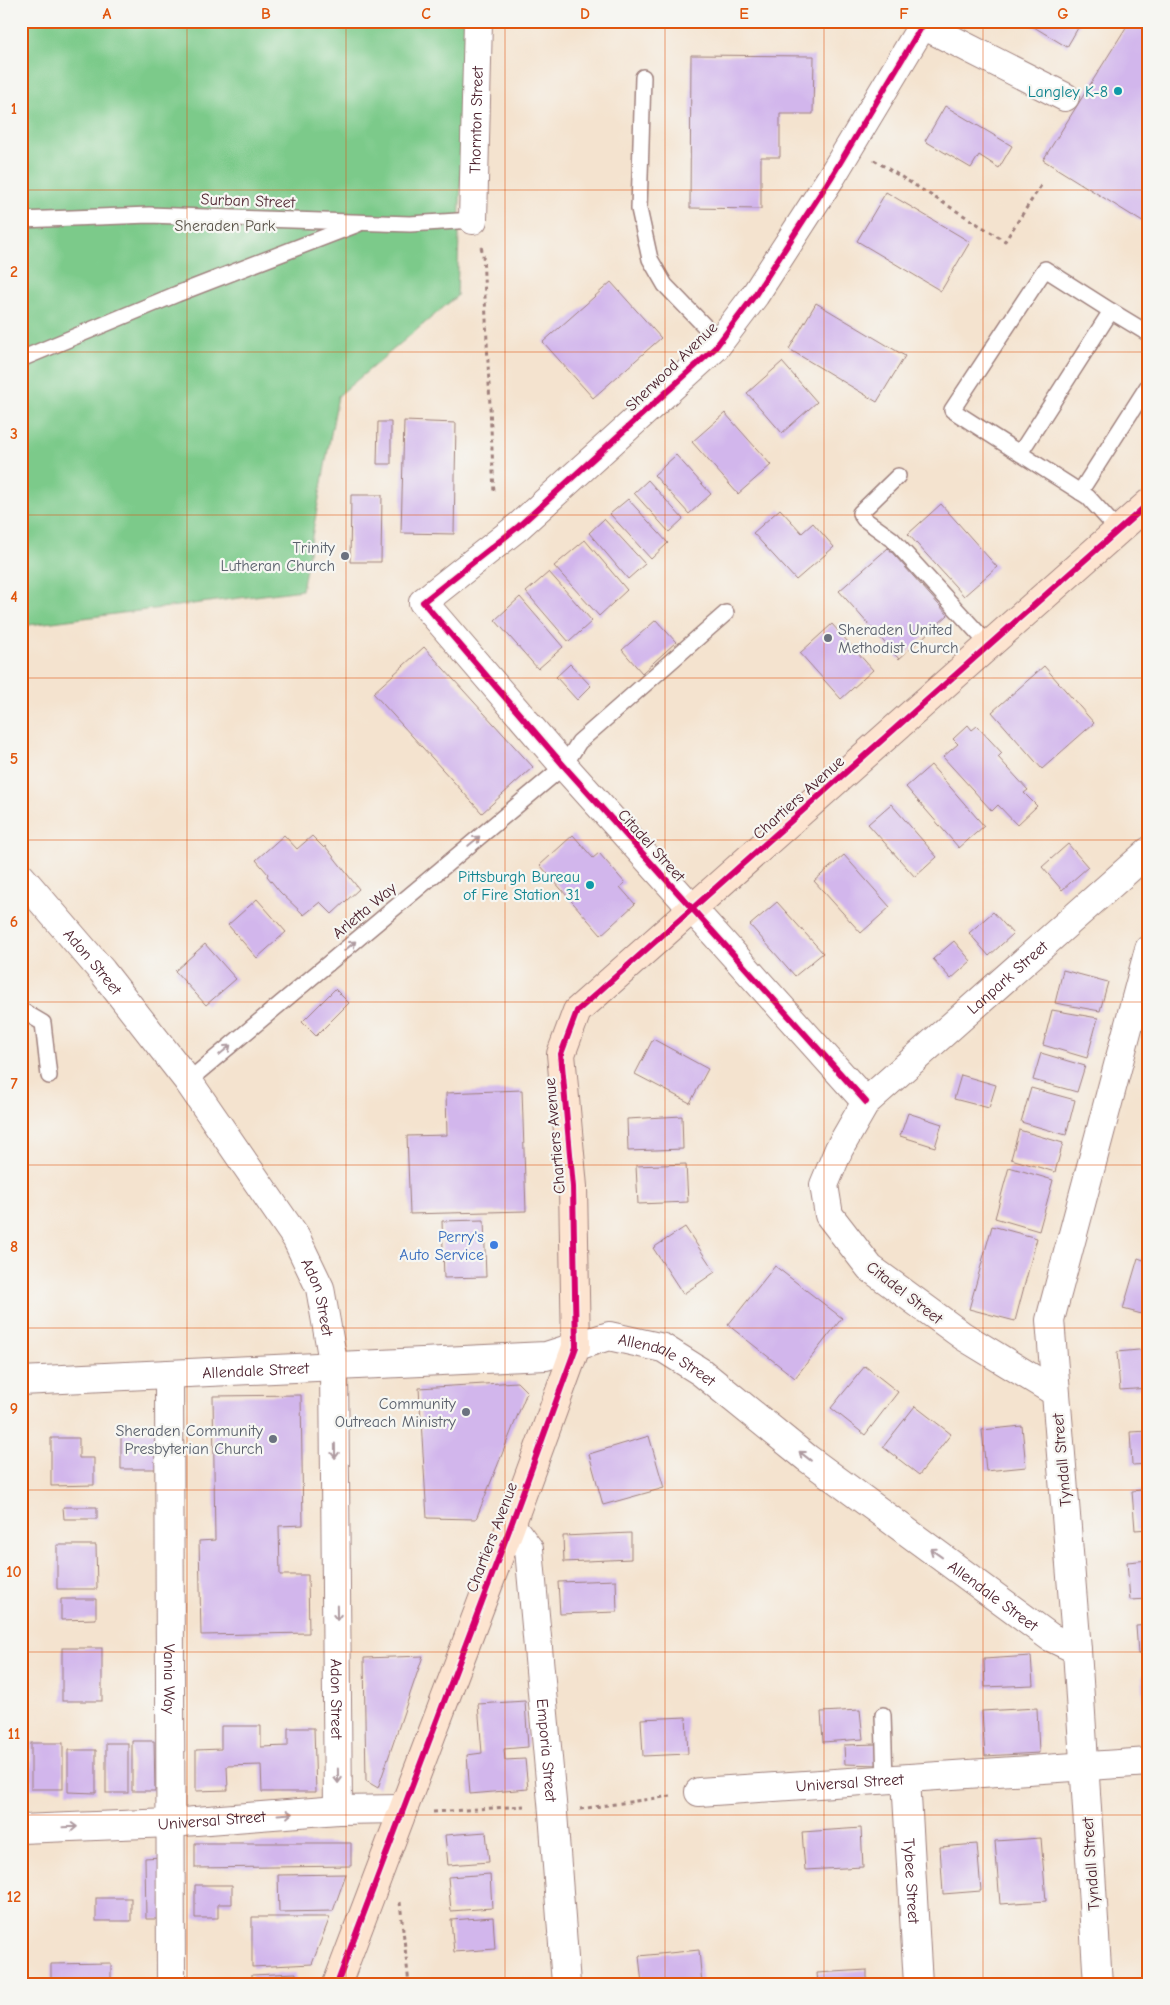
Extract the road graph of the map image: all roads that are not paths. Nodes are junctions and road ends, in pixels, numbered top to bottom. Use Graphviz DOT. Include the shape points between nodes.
graph roads {
  1 [pos="478,21"];
  2 [pos="924,23"];
  3 [pos="643,77"];
  4 [pos="1065,97"];
  5 [pos="21,220"];
  6 [pos="473,220"];
  7 [pos="364,222"];
  8 [pos="1112,311"];
  9 [pos="1149,334"];
  10 [pos="720,342"];
  11 [pos="21,359"];
  12 [pos="1149,384"];
  13 [pos="1020,453"];
  14 [pos="898,476"];
  15 [pos="1080,492"];
  16 [pos="1149,504"];
  17 [pos="1118,530"];
  18 [pos="423,602"];
  19 [pos="726,613"];
  20 [pos="989,645"];
  21 [pos="564,766"];
  22 [pos="1149,851"];
  23 [pos="21,877"];
  24 [pos="692,910"];
  25 [pos="1149,948"];
  26 [pos="21,1010"];
  27 [pos="49,1076"];
  28 [pos="188,1081"];
  29 [pos="866,1102"];
  30 [pos="576,1347"];
  31 [pos="334,1367"];
  32 [pos="169,1374"];
  33 [pos="21,1381"];
  34 [pos="1055,1392"];
  35 [pos="511,1524"];
  36 [pos="1077,1650"];
  37 [pos="883,1715"];
  38 [pos="1149,1762"];
  39 [pos="1084,1766"];
  40 [pos="895,1779"];
  41 [pos="699,1792"];
  42 [pos="402,1809"];
  43 [pos="338,1810"];
  44 [pos="170,1823"];
  45 [pos="21,1829"];
  46 [pos="171,1984"];
  47 [pos="337,1984"];
  48 [pos="566,1984"];
  49 [pos="918,1984"];
  50 [pos="1098,1984"];
  1 -- 6 [label="street, Thornton Street"];
  2 -- 4 [label="street"];
  2 -- 10 [label="street, Sherwood Avenue" via="851,146 755,295"];
  3 -- 10 [label="lane" via="639,209 650,259 665,285"];
  5 -- 7 [label="lane, Surban Street" via="149,215"];
  6 -- 7 [label="lane, Surban Street" via="410,224"];
  7 -- 11 [label="lane"];
  8 -- 9 [label="lane"];
  8 -- 13 [label="lane"];
  8 -- 13 [label="lane" via="1045,269 952,410"];
  10 -- 18 [label="street, Sherwood Avenue" via="519,526"];
  12 -- 15 [label="lane"];
  13 -- 15 [label="lane"];
  14 -- 20 [label="lane" via="860,513 892,539"];
  15 -- 17 [label="lane"];
  16 -- 17 [label="street, Chartiers Avenue"];
  17 -- 20 [label="street, Chartiers Avenue"];
  18 -- 21 [label="street, Citadel Street"];
  19 -- 21 [label="lane, Arletta Way" via="579,742"];
  20 -- 24 [label="street, Chartiers Avenue"];
  21 -- 24 [label="street, Citadel Street"];
  28 -- 21 [label="lane, Arletta Way, one-way"];
  22 -- 29 [label="street, Lanpark Street"];
  23 -- 28 [label="street, Adon Street" via="102,971"];
  24 -- 29 [label="street, Citadel Street"];
  24 -- 30 [label="street, Chartiers Avenue" via="577,1011 561,1054 574,1187"];
  25 -- 34 [label="street, Tyndall Street" via="1050,1320"];
  26 -- 27 [label="lane" via="43,1023"];
  28 -- 31 [label="street, Adon Street" via="296,1238 320,1288"];
  29 -- 34 [label="street, Citadel Street" via="838,1149 824,1185 829,1215 870,1268 963,1336"];
  30 -- 31 [label="street, Allendale Street" via="546,1356"];
  30 -- 35 [label="street, Chartiers Avenue"];
  36 -- 30 [label="street, Allendale Street, one-way" via="1050,1636 807,1458 701,1372 662,1348 609,1336"];
  31 -- 32 [label="street, Allendale Street"];
  31 -- 43 [label="street, Adon Street, one-way"];
  32 -- 33 [label="street, Allendale Street"];
  32 -- 44 [label="street, Vania Way"];
  34 -- 36 [label="street, Tyndall Street"];
  35 -- 42 [label="street, Chartiers Avenue"];
  35 -- 48 [label="street, Emporia Street" via="529,1549"];
  36 -- 39 [label="street, Tyndall Street"];
  37 -- 40 [label="lane, Tybee Street"];
  38 -- 39 [label="street, Universal Street"];
  39 -- 40 [label="street, Universal Street"];
  39 -- 50 [label="street, Tyndall Street"];
  40 -- 41 [label="street, Universal Street"];
  40 -- 49 [label="street, Tybee Street"];
  42 -- 43 [label="street, Universal Street"];
  42 -- 47 [label="street, Chartiers Avenue"];
  44 -- 43 [label="street, Universal Street, one-way"];
  45 -- 44 [label="street, Universal Street, one-way"];
  44 -- 46 [label="street, Vania Way"];
}
